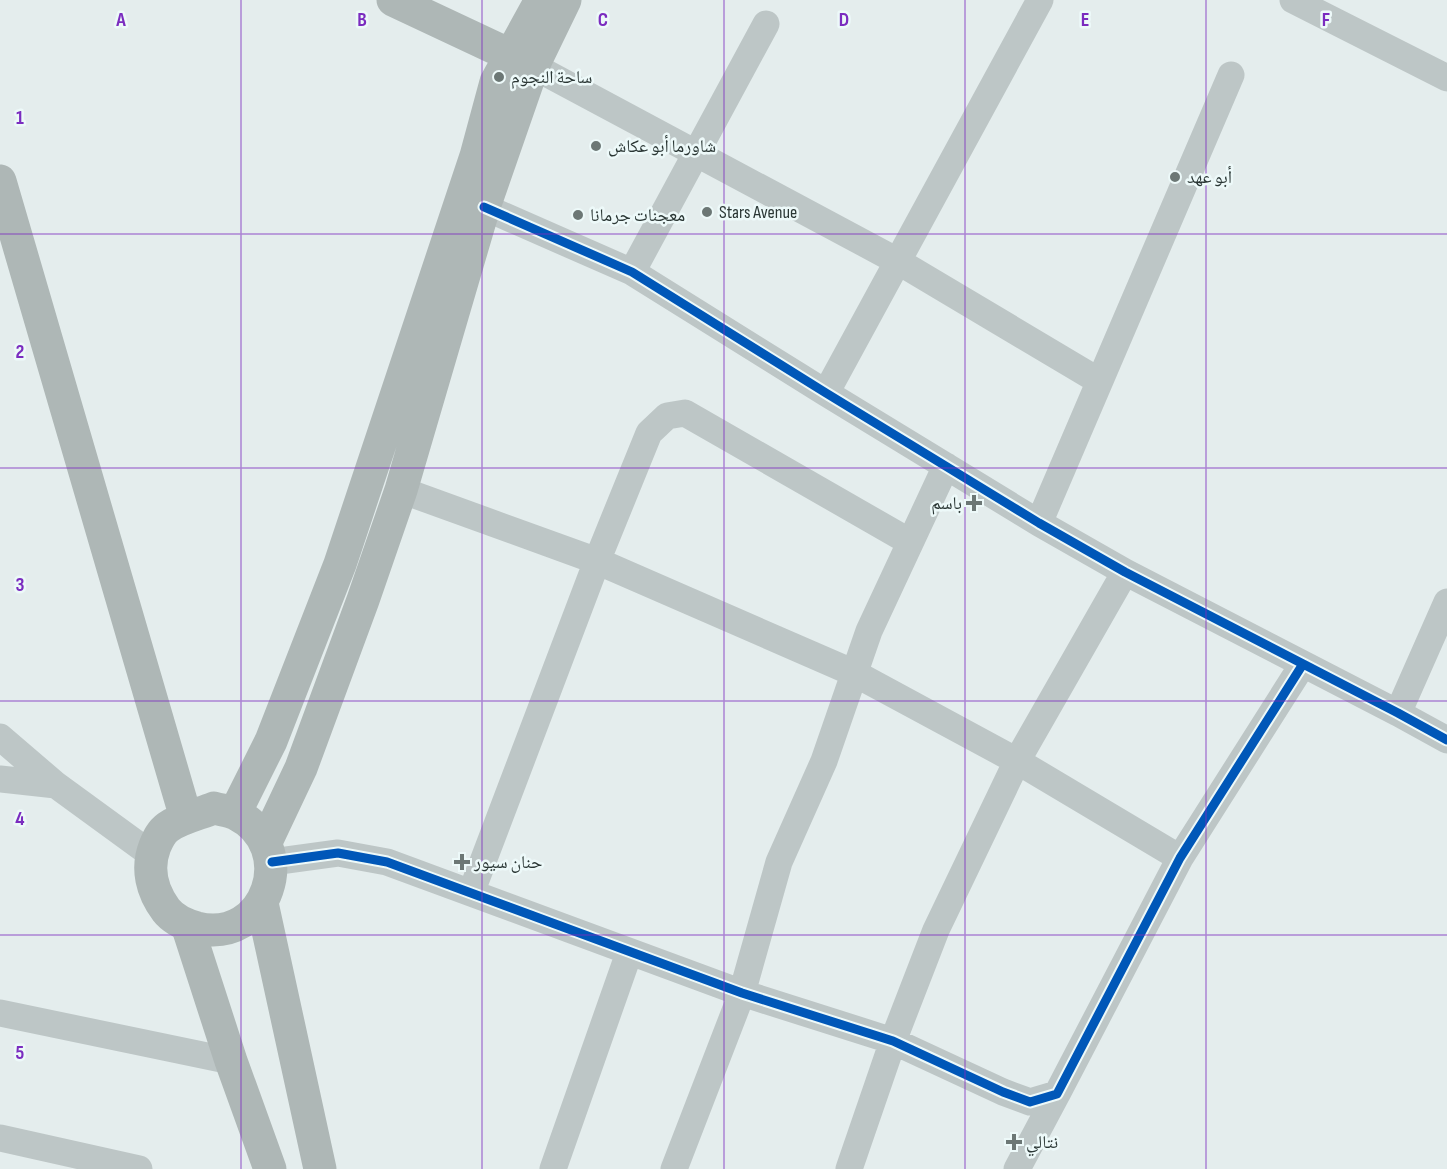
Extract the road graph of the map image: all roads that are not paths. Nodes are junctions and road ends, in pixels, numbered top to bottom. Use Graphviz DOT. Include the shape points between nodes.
graph roads {
  1 [pos="393,0"];
  2 [pos="541,0"];
  3 [pos="565,0"];
  4 [pos="1040,0"];
  5 [pos="1293,0"];
  6 [pos="766,24"];
  7 [pos="522,61"];
  8 [pos="1231,75"];
  9 [pos="1447,78"];
  10 [pos="696,152"];
  11 [pos="0,181"];
  12 [pos="484,207"];
  13 [pos="0,256"];
  14 [pos="899,262"];
  15 [pos="633,272"];
  16 [pos="1099,381"];
  17 [pos="826,393"];
  18 [pos="946,466"];
  19 [pos="401,490"];
  20 [pos="1039,523"];
  21 [pos="910,542"];
  22 [pos="597,561"];
  23 [pos="1125,572"];
  24 [pos="1447,602"];
  25 [pos="1303,664"];
  26 [pos="854,673"];
  27 [pos="1398,713"];
  28 [pos="0,736"];
  29 [pos="1447,740"];
  30 [pos="1017,761"];
  31 [pos="0,779"];
  32 [pos="56,785"];
  33 [pos="235,813"];
  34 [pos="168,834"];
  35 [pos="269,852"];
  36 [pos="1180,858"];
  37 [pos="471,893"];
  38 [pos="262,903"];
  39 [pos="187,925"];
  40 [pos="629,953"];
  41 [pos="742,993"];
  42 [pos="0,1013"];
  43 [pos="893,1041"];
  44 [pos="231,1061"];
  45 [pos="1057,1094"];
  46 [pos="0,1138"];
  47 [pos="139,1169"];
  48 [pos="270,1169"];
  49 [pos="320,1169"];
  50 [pos="553,1169"];
  51 [pos="674,1169"];
  52 [pos="849,1169"];
  53 [pos="1017,1169"];
  1 -- 7 [label="main road"];
  2 -- 7 [label="main road"];
  3 -- 7 [label="main road"];
  4 -- 14 [label="street"];
  5 -- 9 [label="street"];
  6 -- 10 [label="street"];
  7 -- 10 [label="street"];
  7 -- 12 [label="main road"];
  7 -- 33 [label="main road" via="503,68 491,96 476,156 340,564 271,741"];
  8 -- 16 [label="street"];
  10 -- 14 [label="street"];
  10 -- 15 [label="street"];
  11 -- 34 [label="main road"];
  12 -- 15 [label="street"];
  12 -- 19 [label="main road"];
  13 -- 34 [label="main road"];
  14 -- 16 [label="street"];
  14 -- 17 [label="street"];
  15 -- 17 [label="street"];
  16 -- 20 [label="street"];
  17 -- 18 [label="street"];
  18 -- 20 [label="street"];
  18 -- 21 [label="street"];
  19 -- 22 [label="street"];
  19 -- 35 [label="main road"];
  20 -- 23 [label="street"];
  21 -- 22 [label="street" via="686,412 667,416 649,433"];
  21 -- 26 [label="street"];
  22 -- 26 [label="street"];
  22 -- 37 [label="street"];
  23 -- 25 [label="street"];
  23 -- 30 [label="street"];
  24 -- 27 [label="street"];
  25 -- 27 [label="street"];
  25 -- 36 [label="street"];
  26 -- 30 [label="street"];
  26 -- 41 [label="street" via="824,761 779,862"];
  27 -- 29 [label="street"];
  28 -- 32 [label="street"];
  30 -- 36 [label="street"];
  30 -- 43 [label="street" via="936,930"];
  31 -- 32 [label="street"];
  32 -- 34 [label="street"];
  33 -- 34 [label="main road" via="214,808"];
  33 -- 35 [label="main road" via="253,825"];
  34 -- 39 [label="main road" via="150,876 157,897 169,914"];
  35 -- 37 [label="street" via="338,853 387,862"];
  35 -- 38 [label="main road" via="271,883"];
  36 -- 45 [label="street"];
  37 -- 40 [label="street"];
  38 -- 39 [label="main road" via="248,918 229,928 208,930"];
  38 -- 49 [label="main road"];
  39 -- 44 [label="main road"];
  40 -- 41 [label="street"];
  40 -- 50 [label="street"];
  41 -- 43 [label="street"];
  41 -- 51 [label="street"];
  42 -- 44 [label="street"];
  43 -- 45 [label="street" via="1030,1102"];
  43 -- 52 [label="street"];
  44 -- 48 [label="main road"];
  45 -- 53 [label="street"];
  46 -- 47 [label="street"];
}
